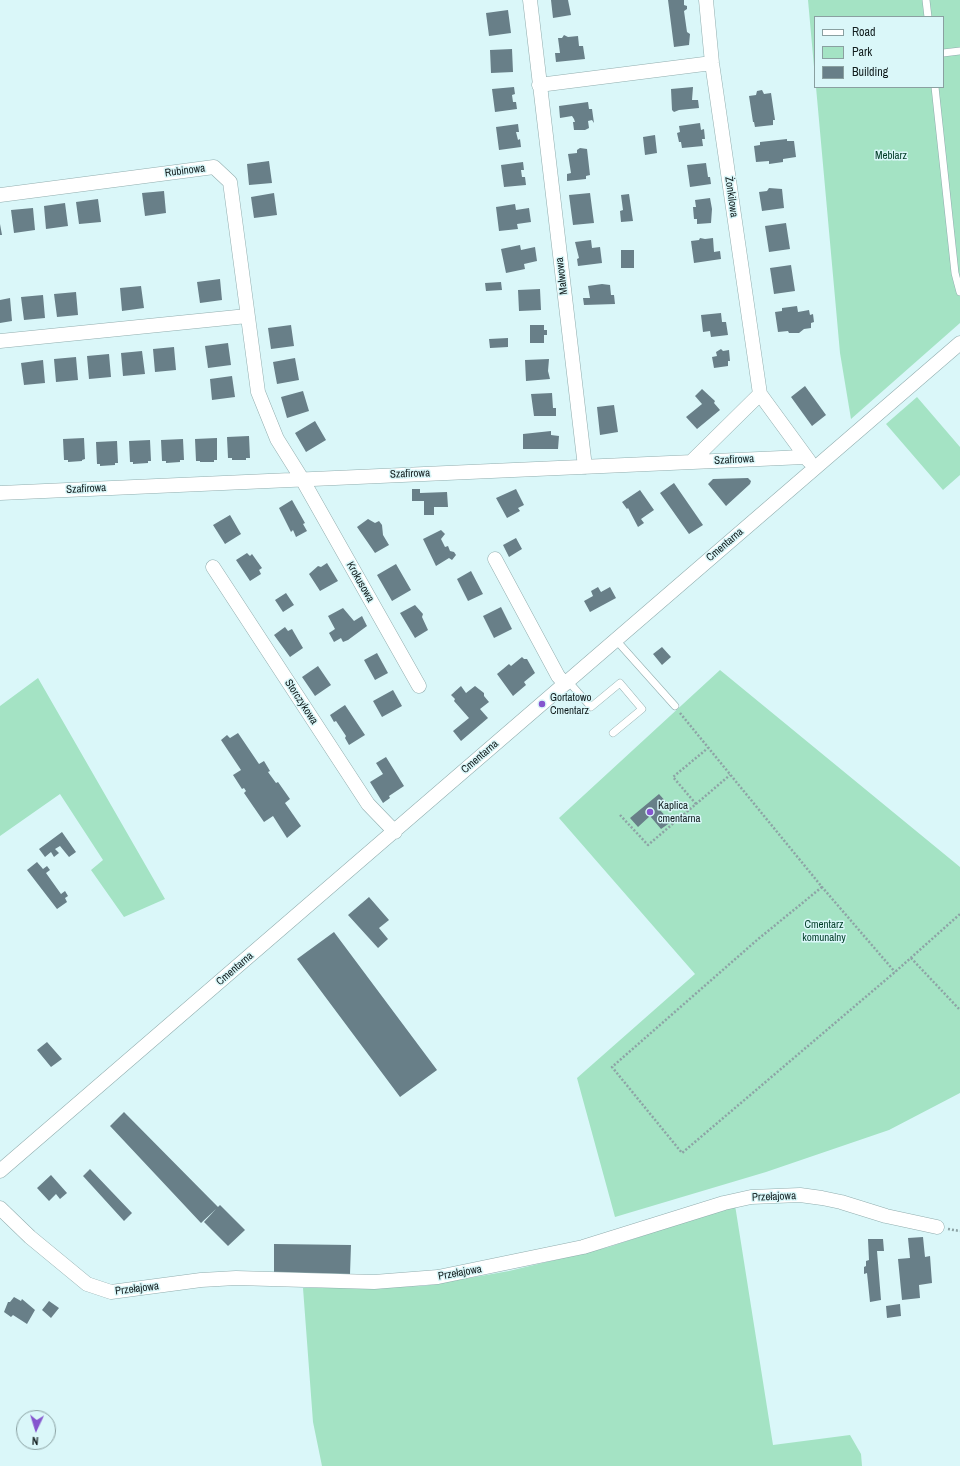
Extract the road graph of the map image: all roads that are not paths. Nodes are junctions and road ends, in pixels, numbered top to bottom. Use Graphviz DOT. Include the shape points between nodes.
graph roads {
  1 [pos="530,0"];
  2 [pos="706,0"];
  3 [pos="926,0"];
  4 [pos="928,16"];
  5 [pos="960,51"];
  6 [pos="944,53"];
  7 [pos="712,64"];
  8 [pos="539,85"];
  9 [pos="935,88"];
  10 [pos="0,195"];
  11 [pos="960,292"];
  12 [pos="248,316"];
  13 [pos="0,341"];
  14 [pos="960,343"];
  15 [pos="760,394"];
  16 [pos="804,457"];
  17 [pos="691,462"];
  18 [pos="585,467"];
  19 [pos="816,468"];
  20 [pos="302,479"];
  21 [pos="0,493"];
  22 [pos="495,559"];
  23 [pos="213,567"];
  24 [pos="616,640"];
  25 [pos="567,682"];
  26 [pos="419,686"];
  27 [pos="675,706"];
  28 [pos="612,734"];
  29 [pos="395,832"];
  30 [pos="0,1171"];
  31 [pos="0,1208"];
  32 [pos="938,1227"];
  1 -- 8 [label="street, Malwowa"];
  2 -- 7 [label="street, Żonkilowa"];
  3 -- 4 [label="lane"];
  5 -- 6 [label="lane"];
  7 -- 8 [label="street"];
  7 -- 15 [label="street, Żonkilowa"];
  8 -- 18 [label="street, Malwowa"];
  9 -- 11 [label="lane" via="955,273"];
  10 -- 12 [label="street, Rubinowa" via="214,167 230,182"];
  12 -- 13 [label="street"];
  12 -- 20 [label="street, Rubinowa" via="258,392 277,439"];
  14 -- 19 [label="street, Cmentarna"];
  15 -- 16 [label="street, Żonkilowa"];
  15 -- 17 [label="street"];
  16 -- 17 [label="street, Szafirowa"];
  16 -- 19 [label="street"];
  17 -- 18 [label="street, Szafirowa"];
  18 -- 20 [label="street, Szafirowa"];
  19 -- 24 [label="street, Cmentarna"];
  20 -- 21 [label="street, Szafirowa"];
  20 -- 26 [label="street, Krokusowa"];
  22 -- 25 [label="street" via="558,676"];
  23 -- 29 [label="street, Storczykowa" via="368,804"];
  24 -- 25 [label="street, Cmentarna"];
  24 -- 27 [label="lane"];
  25 -- 28 [label="lane" via="591,707 620,683 642,709"];
  25 -- 29 [label="street, Cmentarna"];
  29 -- 30 [label="street, Cmentarna"];
  31 -- 32 [label="street, Przełajowa" via="30,1237 87,1284 111,1292 236,1278 374,1282 438,1277 583,1248 724,1203 751,1197 800,1195 822,1198"];
}
